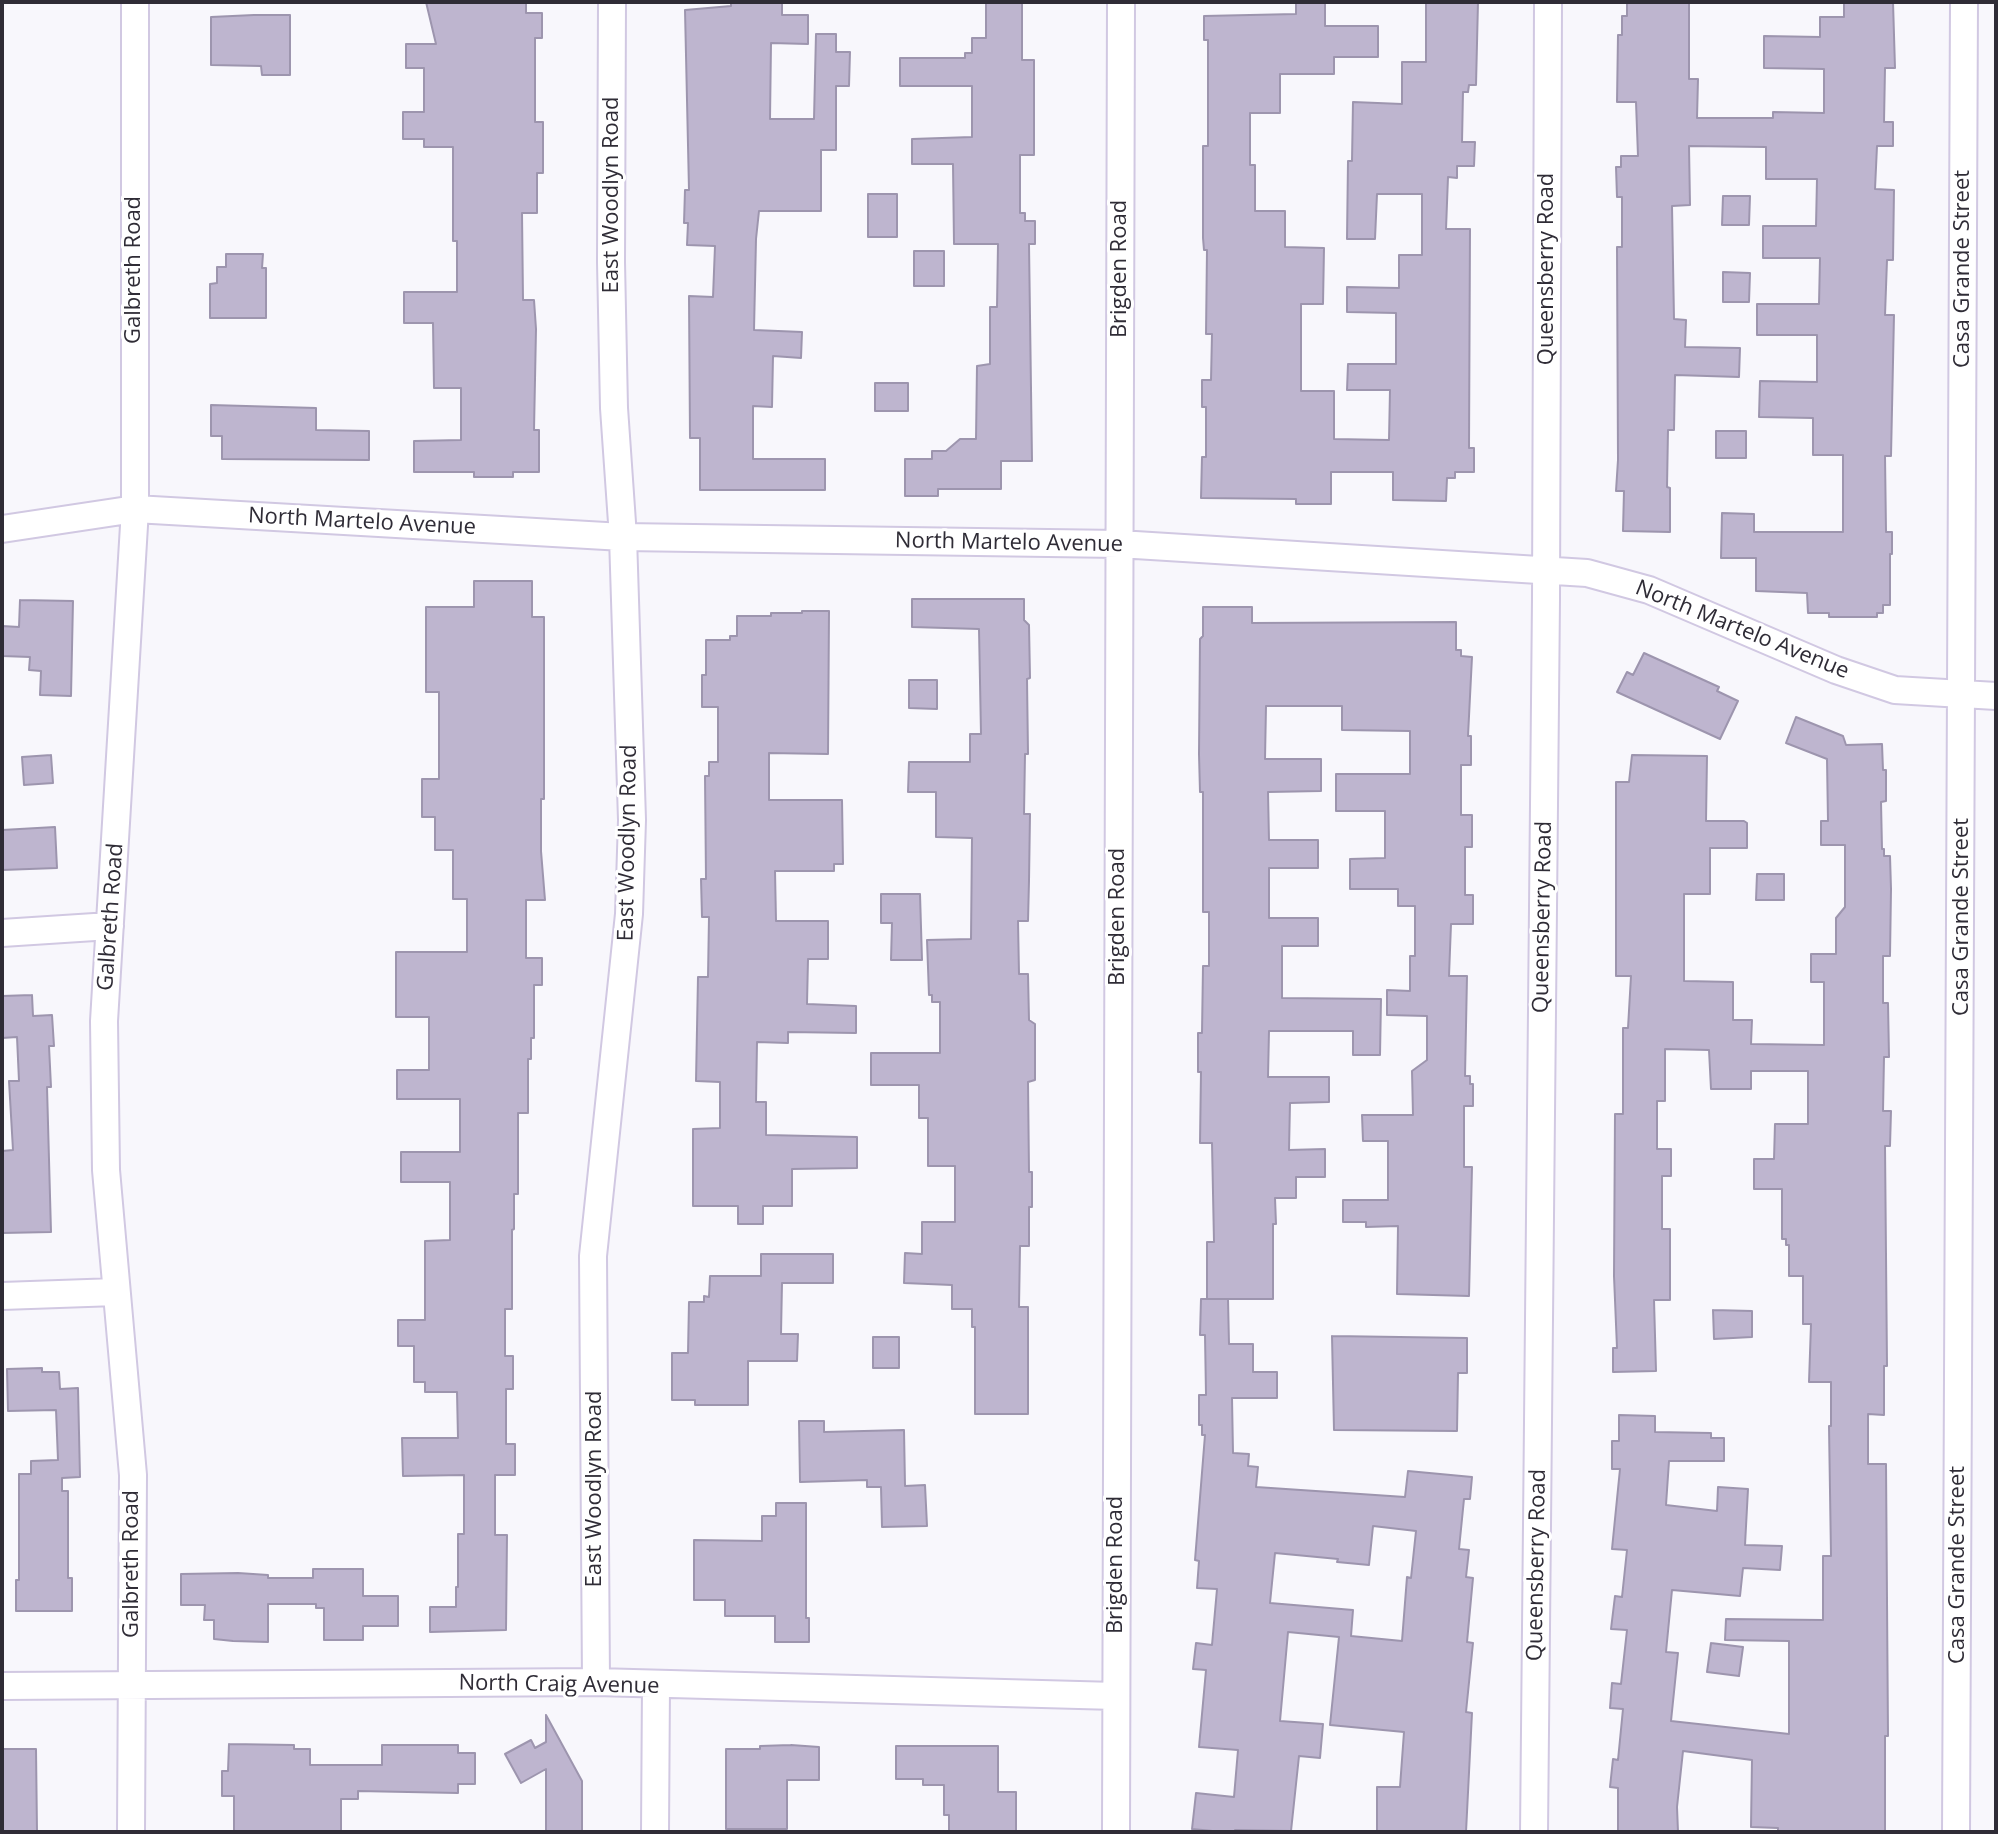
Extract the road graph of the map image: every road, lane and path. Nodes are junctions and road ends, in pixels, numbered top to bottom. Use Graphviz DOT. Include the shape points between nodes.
graph roads {
  1 [pos="135,2"];
  2 [pos="612,2"];
  3 [pos="1121,2"];
  4 [pos="1548,2"];
  5 [pos="1964,2"];
  6 [pos="135,509"];
  7 [pos="2,529"];
  8 [pos="623,537"];
  9 [pos="1119,544"];
  10 [pos="1546,570"];
  11 [pos="1962,692"];
  12 [pos="1996,696"];
  13 [pos="110,926"];
  14 [pos="2,933"];
  15 [pos="116,1292"];
  16 [pos="2,1296"];
  17 [pos="596,1682"];
  18 [pos="656,1685"];
  19 [pos="2,1686"];
  20 [pos="131,1686"];
  21 [pos="1116,1696"];
  22 [pos="131,1832"];
  23 [pos="655,1832"];
  24 [pos="1116,1832"];
  25 [pos="1534,1832"];
  26 [pos="1956,1832"];
  1 -- 6 [label="street, Galbreth Road"];
  2 -- 8 [label="street, East Woodlyn Road" via="613,393"];
  3 -- 9 [label="street, Brigden Road"];
  4 -- 10 [label="street, Queensberry Road"];
  5 -- 11 [label="street, Casa Grande Street"];
  6 -- 7 [label="street, North Martelo Avenue"];
  6 -- 8 [label="street, North Martelo Avenue"];
  6 -- 13 [label="street, Galbreth Road"];
  8 -- 9 [label="street, North Martelo Avenue"];
  8 -- 17 [label="street, East Woodlyn Road" via="632,820 629,914 593,1256"];
  9 -- 10 [label="street, North Martelo Avenue"];
  9 -- 21 [label="street, Brigden Road"];
  10 -- 11 [label="street, North Martelo Avenue" via="1587,573 1649,590 1895,690"];
  10 -- 25 [label="street, Queensberry Road"];
  11 -- 12 [label="street, North Martelo Avenue"];
  11 -- 26 [label="street, Casa Grande Street"];
  13 -- 14 [label="street"];
  13 -- 15 [label="street, Galbreth Road" via="104,1021 106,1170"];
  15 -- 16 [label="street"];
  15 -- 20 [label="street, Galbreth Road" via="133,1475"];
  17 -- 18 [label="street, North Craig Avenue"];
  17 -- 20 [label="street, North Craig Avenue"];
  18 -- 21 [label="street, North Craig Avenue"];
  18 -- 23 [label="street"];
  19 -- 20 [label="street, North Craig Avenue"];
  20 -- 22 [label="street, Galbreth Road"];
  21 -- 24 [label="street, Brigden Road"];
}
